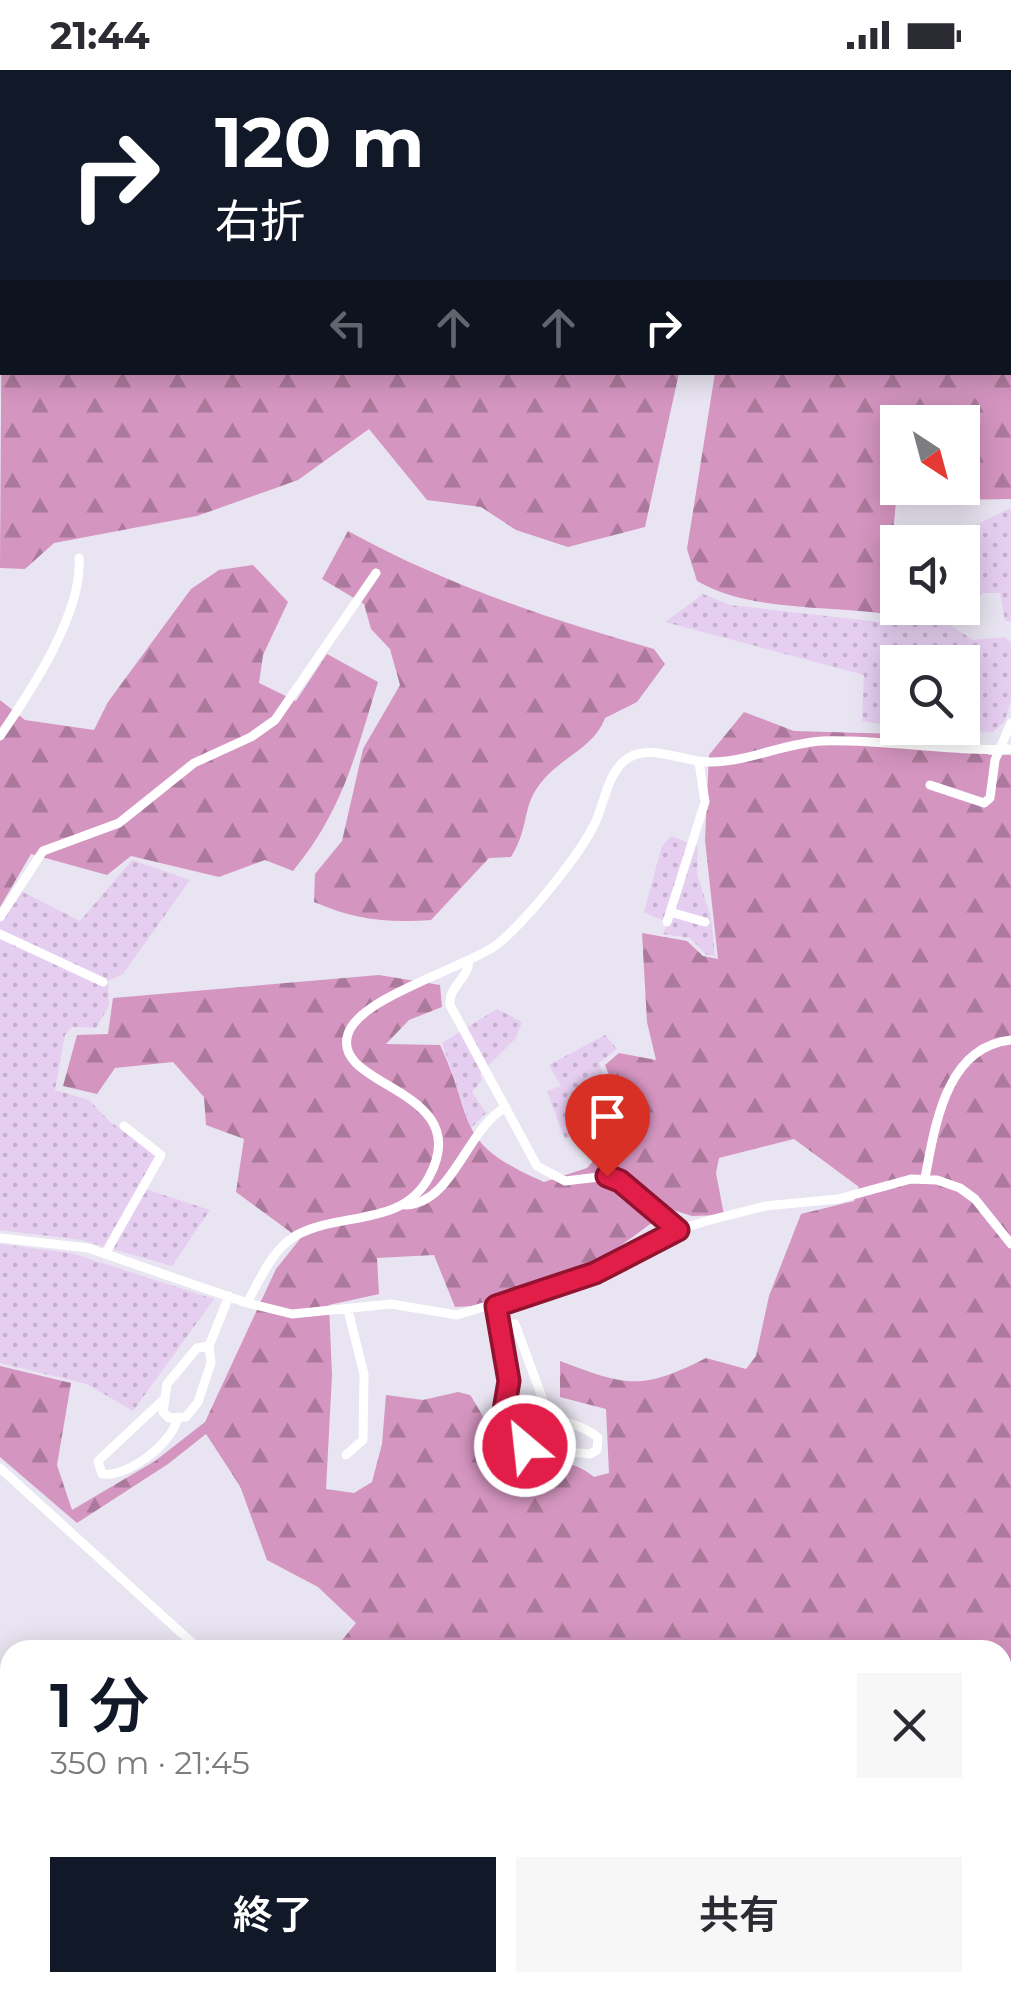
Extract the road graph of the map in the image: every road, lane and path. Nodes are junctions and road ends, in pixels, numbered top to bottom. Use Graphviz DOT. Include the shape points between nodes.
graph roads {
  1 [pos="80,558"];
  2 [pos="376,572"];
  3 [pos="1011,723"];
  4 [pos="0,736"];
  5 [pos="1005,749"];
  6 [pos="699,762"];
  7 [pos="930,784"];
  8 [pos="0,917"];
  9 [pos="705,922"];
  10 [pos="0,934"];
  11 [pos="469,961"];
  12 [pos="102,982"];
  13 [pos="1011,1040"];
  14 [pos="506,1108"];
  15 [pos="124,1126"];
  16 [pos="926,1178"];
  17 [pos="406,1205"];
  18 [pos="678,1230"];
  19 [pos="0,1238"];
  20 [pos="1011,1244"];
  21 [pos="105,1254"];
  22 [pos="229,1296"];
  23 [pos="247,1303"];
  24 [pos="496,1306"];
  25 [pos="348,1310"];
  26 [pos="499,1324"];
  27 [pos="209,1346"];
  28 [pos="162,1400"];
  29 [pos="544,1414"];
  30 [pos="177,1420"];
  31 [pos="528,1446"];
  32 [pos="346,1454"];
  33 [pos="0,1468"];
  34 [pos="189,1640"];
  1 -- 4 [label="street" via="78,590 22,708"];
  2 -- 8 [label="street" via="275,720 194,763 119,823 44,851"];
  3 -- 5 [label="street"];
  5 -- 6 [label="street" via="822,741"];
  5 -- 7 [label="street" via="984,802"];
  6 -- 9 [label="street" via="705,802 668,917"];
  6 -- 11 [label="street" via="639,753 623,762 593,827 521,924"];
  10 -- 12 [label="street"];
  11 -- 14 [label="street" via="450,1005"];
  11 -- 17 [label="street" via="359,1016 346,1040 349,1056 408,1096 438,1136 430,1174"];
  13 -- 16 [label="street" via="971,1058 952,1082"];
  14 -- 17 [label="street" via="480,1126 430,1198"];
  14 -- 18 [label="street" via="537,1166 566,1182 607,1176 620,1181"];
  15 -- 21 [label="street" via="161,1155"];
  16 -- 18 [label="street" via="838,1199 765,1206"];
  16 -- 20 [label="street" via="975,1199"];
  17 -- 23 [label="street" via="294,1237 278,1250"];
  18 -- 24 [label="street" via="595,1273"];
  19 -- 21 [label="street"];
  21 -- 22 [label="street"];
  22 -- 23 [label="street"];
  22 -- 27 [label="street"];
  23 -- 25 [label="street" via="292,1314"];
  24 -- 25 [label="street" via="457,1315 391,1304"];
  24 -- 26 [label="street"];
  25 -- 32 [label="street" via="366,1400 363,1440"];
  26 -- 29 [label="street" via="515,1324"];
  26 -- 31 [label="street" via="509,1381 502,1422"];
  27 -- 28 [label="street" via="179,1366"];
  27 -- 30 [label="street" via="198,1402"];
  28 -- 30 [label="street" via="162,1412"];
  28 -- 30 [label="street" via="98,1461 102,1474 111,1476 154,1450"];
  29 -- 31 [label="street"];
  29 -- 31 [label="street" via="591,1431 597,1450"];
  33 -- 34 [label="street"];
}
